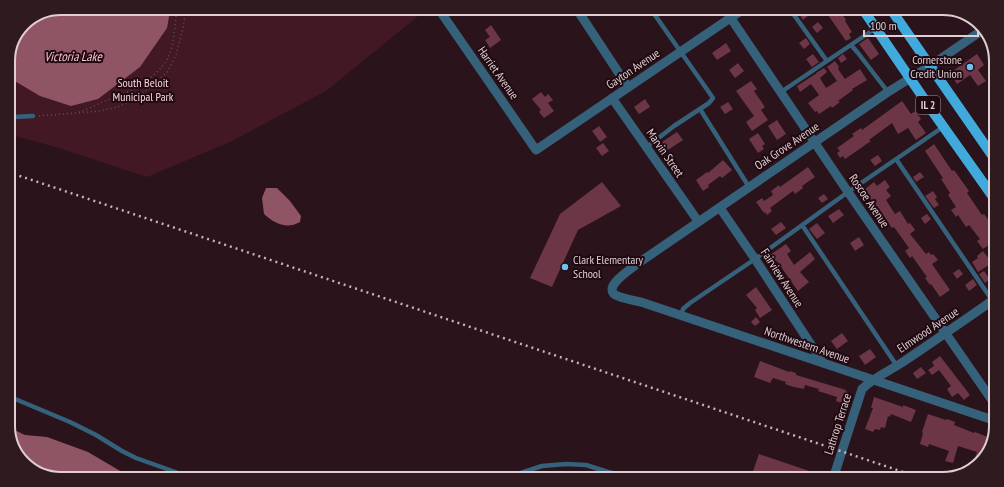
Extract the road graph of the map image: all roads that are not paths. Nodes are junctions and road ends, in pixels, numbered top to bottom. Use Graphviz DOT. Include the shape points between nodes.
graph roads {
  1 [pos="443,15"];
  2 [pos="581,15"];
  3 [pos="655,15"];
  4 [pos="734,15"];
  5 [pos="794,15"];
  6 [pos="867,15"];
  7 [pos="895,15"];
  8 [pos="731,17"];
  9 [pos="876,28"];
  10 [pos="979,32"];
  11 [pos="851,45"];
  12 [pos="680,52"];
  13 [pos="827,61"];
  14 [pos="930,66"];
  15 [pos="910,77"];
  16 [pos="628,87"];
  17 [pos="781,92"];
  18 [pos="888,92"];
  19 [pos="612,98"];
  20 [pos="700,109"];
  21 [pos="33,116"];
  22 [pos="15,117"];
  23 [pos="944,127"];
  24 [pos="814,142"];
  25 [pos="646,147"];
  26 [pos="536,150"];
  27 [pos="989,151"];
  28 [pos="896,159"];
  29 [pos="749,187"];
  30 [pos="989,191"];
  31 [pos="848,192"];
  32 [pos="720,208"];
  33 [pos="698,222"];
  34 [pos="802,225"];
  35 [pos="755,259"];
  36 [pos="612,291"];
  37 [pos="989,293"];
  38 [pos="989,306"];
  39 [pos="681,316"];
  40 [pos="945,334"];
  41 [pos="824,363"];
  42 [pos="897,366"];
  43 [pos="872,381"];
  44 [pos="989,396"];
  45 [pos="15,399"];
  46 [pos="989,419"];
  47 [pos="175,472"];
  48 [pos="524,472"];
  49 [pos="608,472"];
  50 [pos="835,472"];
  1 -- 26 [label="street, Harriet Avenue"];
  2 -- 16 [label="street"];
  3 -- 12 [label="lane"];
  4 -- 8 [label="street, Gayton Avenue"];
  5 -- 13 [label="lane"];
  6 -- 9 [label="main road, IL 2"];
  7 -- 14 [label="main road, IL 2"];
  8 -- 12 [label="street, Gayton Avenue"];
  8 -- 17 [label="street, Roscoe Avenue"];
  9 -- 11 [label="lane"];
  9 -- 15 [label="main road, IL 2"];
  10 -- 14 [label="street, Oak Grove Avenue"];
  11 -- 13 [label="lane"];
  11 -- 18 [label="lane"];
  12 -- 16 [label="street, Gayton Avenue"];
  12 -- 20 [label="lane" via="713,98"];
  13 -- 17 [label="lane"];
  14 -- 15 [label="street, Oak Grove Avenue"];
  14 -- 27 [label="main road, IL 2"];
  15 -- 18 [label="street, Oak Grove Avenue"];
  15 -- 23 [label="main road, IL 2"];
  16 -- 19 [label="street, Gayton Avenue"];
  17 -- 24 [label="street, Roscoe Avenue"];
  18 -- 24 [label="street, Oak Grove Avenue"];
  19 -- 25 [label="street, Marvin Street"];
  19 -- 26 [label="street, Gayton Avenue"];
  20 -- 25 [label="lane"];
  20 -- 29 [label="lane"];
  21 -- 22 [label="lane"];
  23 -- 28 [label="lane"];
  23 -- 30 [label="main road, IL 2"];
  24 -- 29 [label="street, Oak Grove Avenue"];
  24 -- 31 [label="street, Roscoe Avenue"];
  25 -- 33 [label="street, Marvin Street"];
  28 -- 31 [label="lane"];
  28 -- 37 [label="lane"];
  29 -- 32 [label="street, Oak Grove Avenue"];
  31 -- 34 [label="lane"];
  31 -- 40 [label="street, Roscoe Avenue"];
  32 -- 33 [label="street, Oak Grove Avenue"];
  32 -- 35 [label="street, Fairview Avenue"];
  33 -- 36 [label="street, Oak Grove Avenue" via="637,264 616,281"];
  34 -- 35 [label="lane"];
  34 -- 42 [label="lane"];
  35 -- 39 [label="lane" via="690,303 683,309"];
  35 -- 41 [label="street, Fairview Avenue"];
  36 -- 39 [label="street, Northwestern Avenue" via="615,295"];
  38 -- 40 [label="street, Elmwood Avenue"];
  39 -- 41 [label="street, Northwestern Avenue"];
  40 -- 42 [label="street, Elmwood Avenue"];
  40 -- 44 [label="street, Roscoe Avenue"];
  41 -- 43 [label="street, Northwestern Avenue"];
  42 -- 43 [label="street, Elmwood Avenue"];
  43 -- 46 [label="street, Northwestern Avenue"];
  43 -- 50 [label="street, Lathrop Terrace" via="862,389"];
  45 -- 47 [label="lane" via="70,422 136,458"];
  48 -- 49 [label="lane" via="542,466 566,464 586,465"];
}
